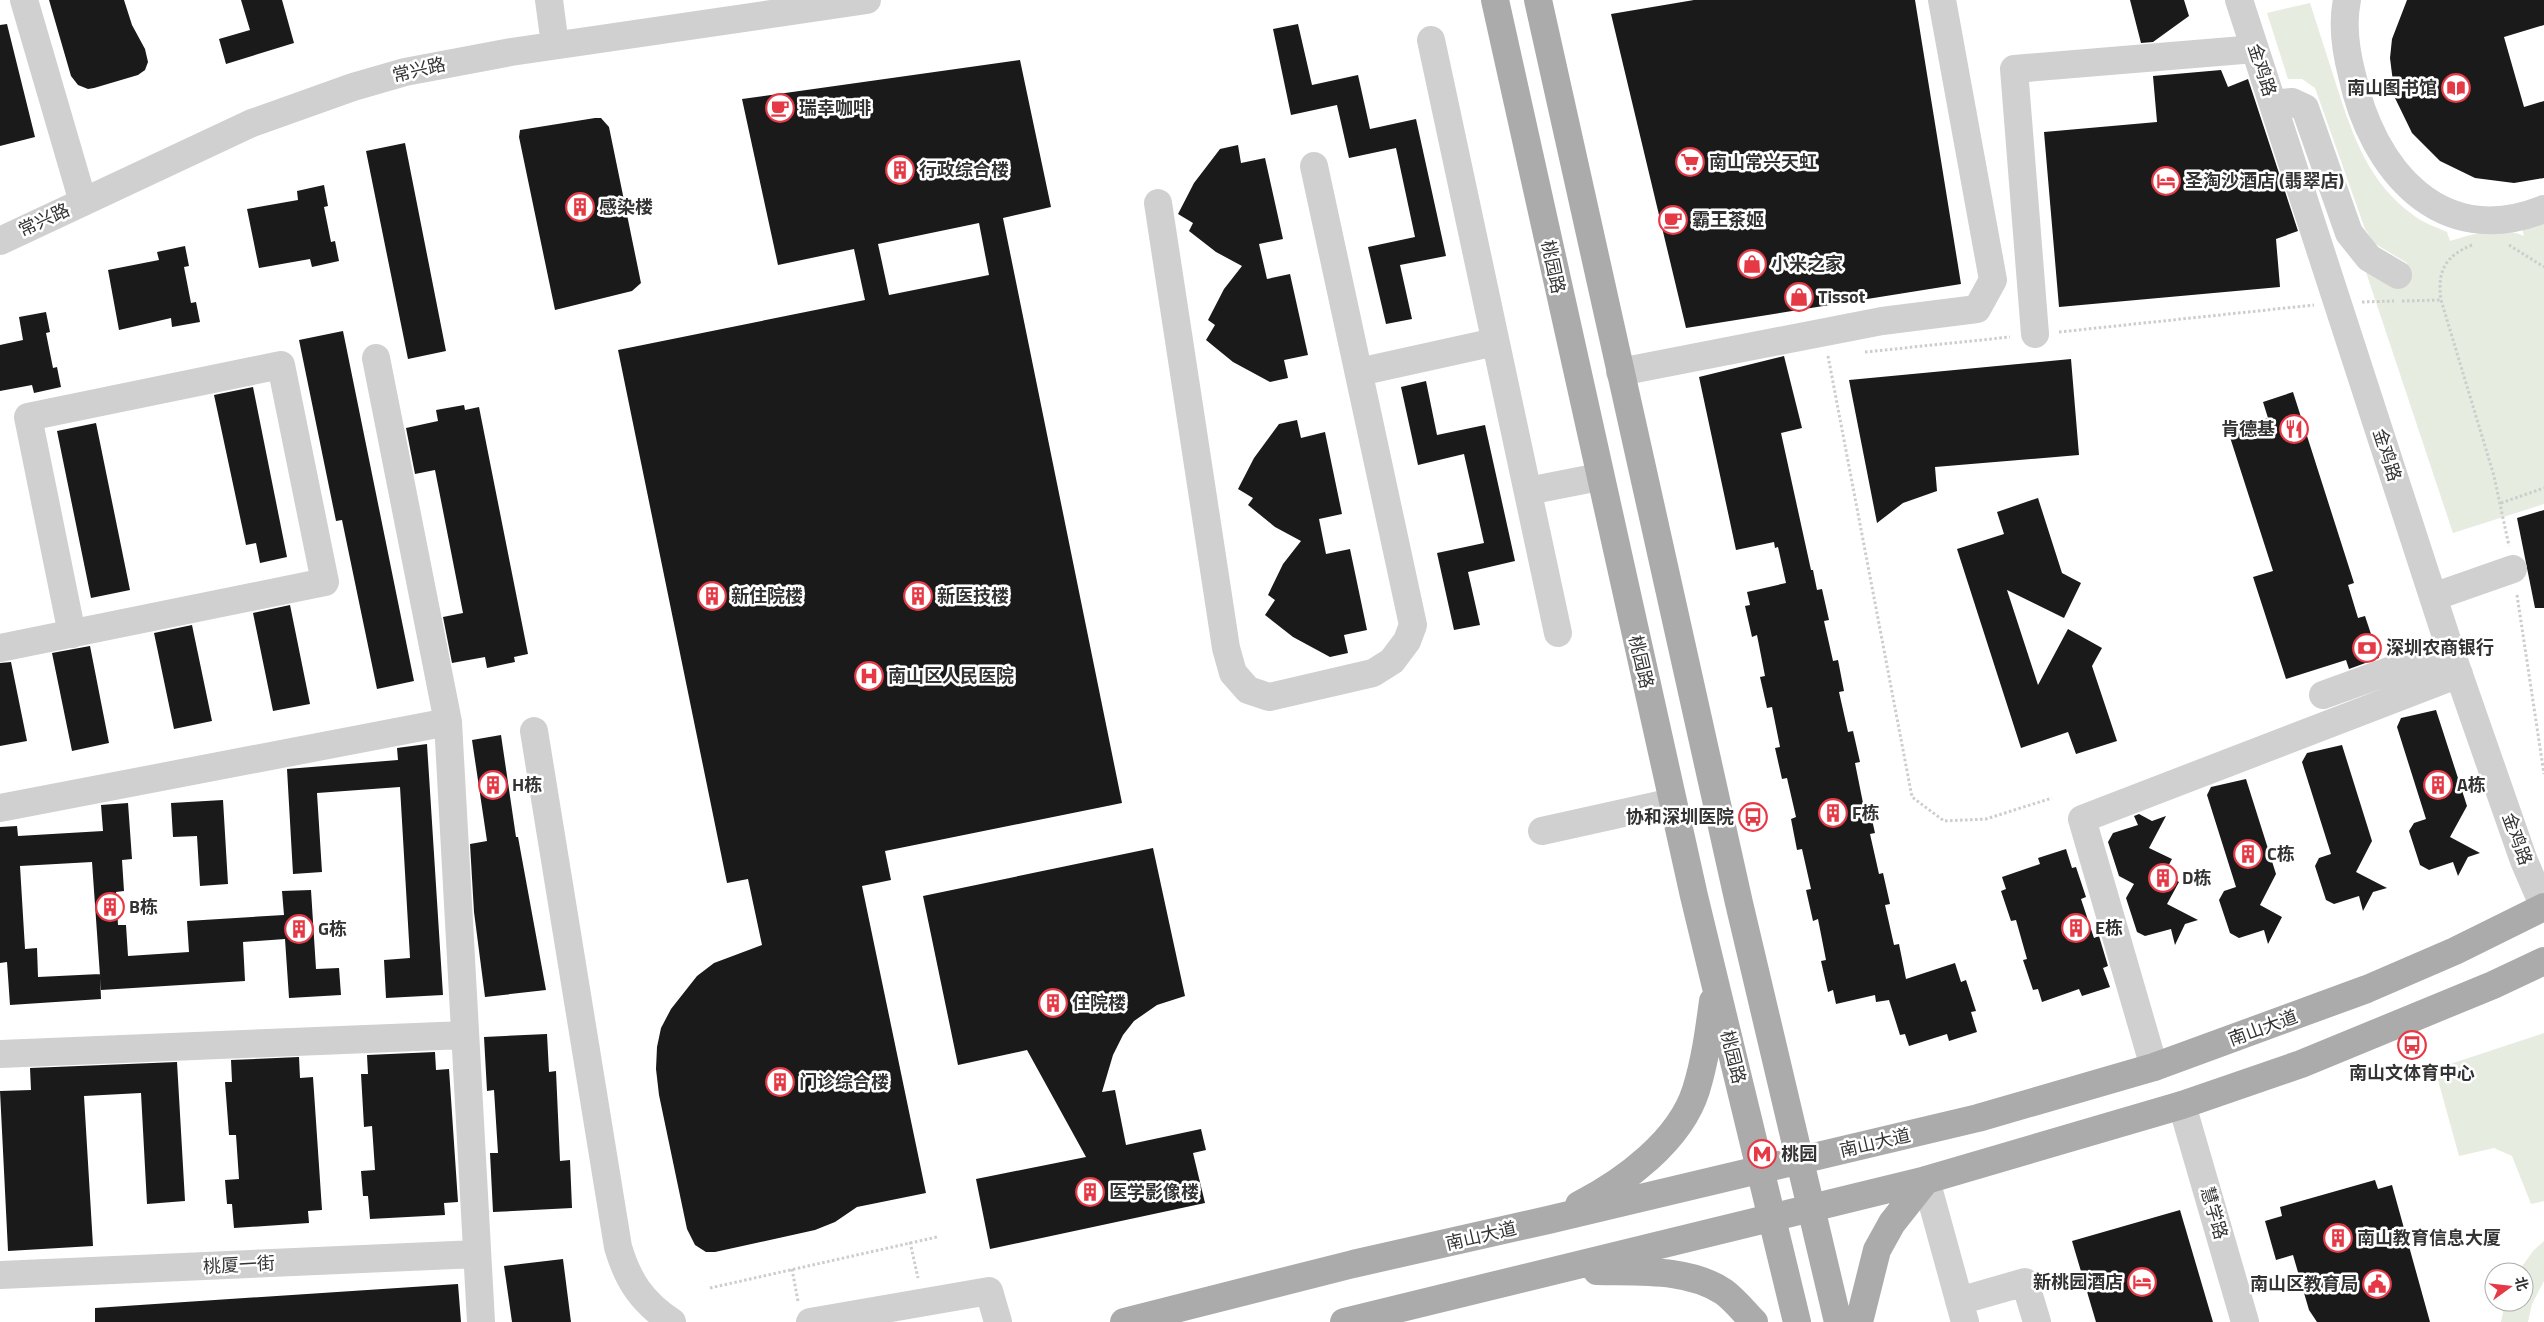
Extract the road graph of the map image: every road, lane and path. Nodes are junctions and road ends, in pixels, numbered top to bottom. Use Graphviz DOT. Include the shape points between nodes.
graph roads {
  1 [pos="24,0"];
  2 [pos="549,0"];
  3 [pos="867,0"];
  4 [pos="1474,0"];
  5 [pos="1495,0"];
  6 [pos="1538,0"];
  7 [pos="1942,0"];
  8 [pos="2239,0"];
  9 [pos="2346,0"];
  10 [pos="1431,40"];
  11 [pos="555,45"];
  12 [pos="1505,46"];
  13 [pos="2255,49"];
  14 [pos="2273,104"];
  15 [pos="1314,166"];
  16 [pos="83,202"];
  17 [pos="1158,203"];
  18 [pos="2544,209"];
  19 [pos="0,241"];
  20 [pos="2479,243"];
  21 [pos="2506,243"];
  22 [pos="2544,267"];
  23 [pos="2398,275"];
  24 [pos="2441,300"];
  25 [pos="2338,303"];
  26 [pos="2035,334"];
  27 [pos="1807,336"];
  28 [pos="1495,342"];
  29 [pos="1857,353"];
  30 [pos="1838,355"];
  31 [pos="1828,356"];
  32 [pos="376,358"];
  33 [pos="1359,372"];
  34 [pos="1620,372"];
  35 [pos="1599,477"];
  36 [pos="2544,488"];
  37 [pos="1528,491"];
  38 [pos="2501,503"];
  39 [pos="2513,569"];
  40 [pos="2433,597"];
  41 [pos="1558,633"];
  42 [pos="72,634"];
  43 [pos="0,648"];
  44 [pos="2454,661"];
  45 [pos="2323,695"];
  46 [pos="448,722"];
  47 [pos="534,731"];
  48 [pos="2544,774"];
  49 [pos="2052,798"];
  50 [pos="1673,802"];
  51 [pos="0,808"];
  52 [pos="1542,831"];
  53 [pos="2544,907"];
  54 [pos="2544,961"];
  55 [pos="1715,983"];
  56 [pos="464,1035"];
  57 [pos="0,1054"];
  58 [pos="2154,1067"];
  59 [pos="2182,1105"];
  60 [pos="1800,1160"];
  61 [pos="1760,1170"];
  62 [pos="1926,1180"];
  63 [pos="1811,1208"];
  64 [pos="1772,1218"];
  65 [pos="1548,1220"];
  66 [pos="937,1237"];
  67 [pos="910,1242"];
  68 [pos="477,1254"];
  69 [pos="792,1270"];
  70 [pos="1561,1270"];
  71 [pos="0,1275"];
  72 [pos="710,1288"];
  73 [pos="924,1302"];
  74 [pos="1962,1312"];
  75 [pos="805,1313"];
  76 [pos="481,1322"];
  77 [pos="672,1322"];
  78 [pos="998,1322"];
  79 [pos="1124,1322"];
  80 [pos="1344,1322"];
  81 [pos="1754,1322"];
  82 [pos="1797,1322"];
  83 [pos="1838,1322"];
  84 [pos="1860,1322"];
  85 [pos="2036,1322"];
  86 [pos="2245,1322"];
  1 -- 16 [label="street"];
  2 -- 11 [label="street"];
  3 -- 11 [label="street, 常兴路"];
  4 -- 12 [label="main road"];
  5 -- 12 [label="main road, 桃园路"];
  6 -- 34 [label="main road"];
  7 -- 27 [label="street" via="1993,280 1977,309"];
  8 -- 13 [label="street, 金鸡路"];
  9 -- 18 [label="street" via="2346,39 2357,100 2376,146 2404,180 2429,202 2465,219 2504,221"];
  10 -- 28 [label="street"];
  11 -- 16 [label="street, 常兴路" via="458,61 353,87 252,123"];
  12 -- 35 [label="main road, 桃园路"];
  13 -- 14 [label="street, 金鸡路"];
  13 -- 26 [label="street" via="2014,69"];
  14 -- 23 [label="street" via="2292,102 2305,108 2349,233 2369,258"];
  14 -- 25 [label="street, 金鸡路"];
  15 -- 33 [label="street"];
  16 -- 19 [label="street, 常兴路"];
  17 -- 33 [label="street" via="1226,648 1233,673 1248,690 1269,696 1373,673 1392,661 1407,641 1413,626"];
  20 -- 24 [label="path" via="2454,253 2444,266 2439,285"];
  21 -- 22 [label="path"];
  24 -- 25 [label="path"];
  24 -- 38 [label="path"];
  25 -- 26 [label="path"];
  25 -- 40 [label="street, 金鸡路"];
  26 -- 29 [label="path"];
  27 -- 31 [label="path" via="1812,358"];
  27 -- 34 [label="street"];
  28 -- 33 [label="street"];
  28 -- 37 [label="street"];
  30 -- 31 [label="path"];
  31 -- 49 [label="path" via="1912,797 1944,821 1986,819"];
  32 -- 46 [label="street"];
  34 -- 60 [label="main road"];
  35 -- 37 [label="street"];
  35 -- 50 [label="main road, 桃园路"];
  36 -- 38 [label="path"];
  37 -- 41 [label="street"];
  38 -- 39 [label="path"];
  39 -- 40 [label="street"];
  39 -- 48 [label="path"];
  40 -- 44 [label="street, 金鸡路"];
  42 -- 42 [label="street" via="28,417 281,366 325,582"];
  42 -- 43 [label="street"];
  44 -- 45 [label="street"];
  44 -- 53 [label="street, 金鸡路" via="2524,861"];
  44 -- 58 [label="street" via="2082,819"];
  46 -- 51 [label="street"];
  46 -- 56 [label="street"];
  47 -- 77 [label="street" via="618,1247 632,1282 642,1297 653,1310"];
  50 -- 52 [label="street"];
  50 -- 55 [label="main road, 桃园路"];
  53 -- 58 [label="main road, 南山大道" via="2455,951 2367,989"];
  54 -- 59 [label="main road" via="2301,1064"];
  55 -- 61 [label="main road, 桃园路"];
  55 -- 65 [label="main road" via="1707,1048 1696,1092 1680,1123 1659,1147 1627,1174 1590,1199"];
  56 -- 57 [label="street"];
  56 -- 68 [label="street"];
  58 -- 60 [label="main road, 南山大道" via="1978,1118"];
  59 -- 62 [label="main road"];
  59 -- 86 [label="street, 慧学路"];
  60 -- 61 [label="main road, 南山大道"];
  60 -- 63 [label="main road"];
  61 -- 64 [label="main road, 桃园路"];
  61 -- 65 [label="main road, 南山大道"];
  62 -- 63 [label="main road"];
  62 -- 74 [label="street"];
  62 -- 84 [label="main road" via="1892,1223 1877,1250"];
  63 -- 64 [label="main road"];
  63 -- 83 [label="main road"];
  64 -- 70 [label="main road"];
  64 -- 82 [label="main road, 桃园路"];
  65 -- 79 [label="main road, 南山大道" via="1353,1264"];
  66 -- 67 [label="path"];
  67 -- 69 [label="path"];
  67 -- 73 [label="path"];
  68 -- 71 [label="street, 桃厦一街"];
  68 -- 76 [label="street"];
  69 -- 72 [label="path"];
  69 -- 75 [label="path"];
  70 -- 80 [label="main road"];
  70 -- 81 [label="main road" via="1661,1273 1691,1278 1724,1292"];
  73 -- 75 [label="street"];
  73 -- 78 [label="street" via="989,1291"];
  74 -- 85 [label="street" via="2025,1282"];
}
